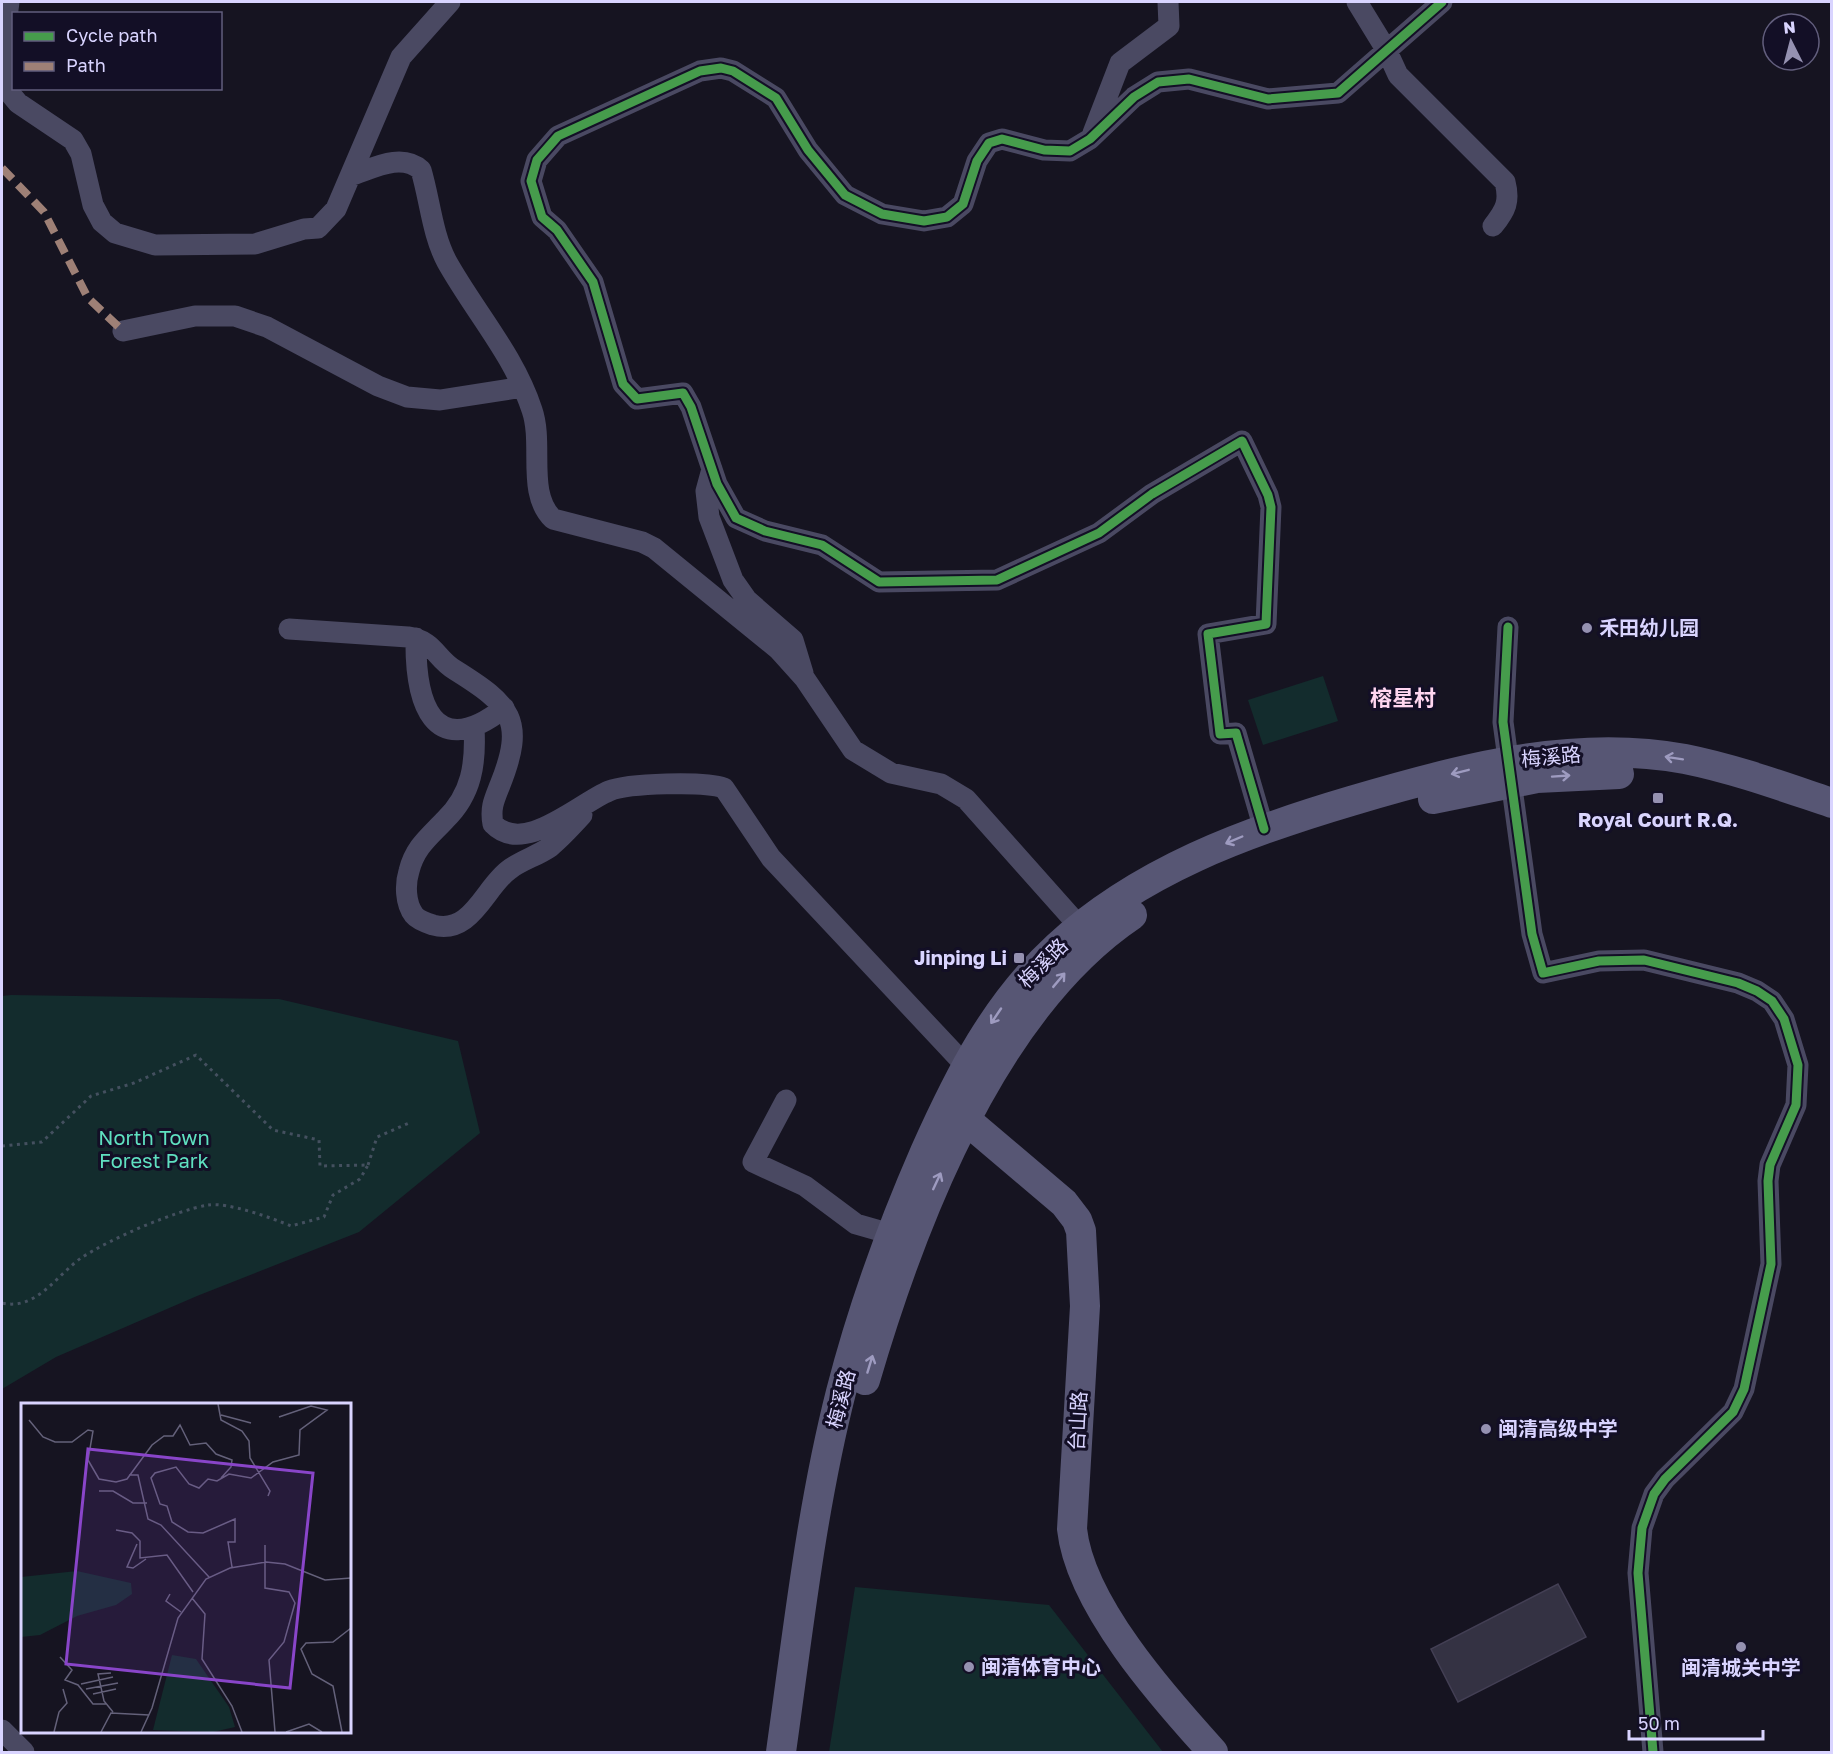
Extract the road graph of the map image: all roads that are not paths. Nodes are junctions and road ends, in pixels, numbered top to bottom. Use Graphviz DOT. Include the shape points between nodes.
graph roads {
  1 [pos="9,2"];
  2 [pos="450,2"];
  3 [pos="1168,2"];
  4 [pos="1357,2"];
  5 [pos="1442,2"];
  6 [pos="1387,51"];
  7 [pos="2,56"];
  8 [pos="1090,139"];
  9 [pos="350,176"];
  10 [pos="1493,226"];
  11 [pos="123,332"];
  12 [pos="523,387"];
  13 [pos="712,469"];
  14 [pos="1508,627"];
  15 [pos="290,629"];
  16 [pos="416,638"];
  17 [pos="805,679"];
  18 [pos="504,708"];
  19 [pos="474,728"];
  20 [pos="1509,771"];
  21 [pos="603,794"];
  22 [pos="1832,803"];
  23 [pos="1832,822"];
  24 [pos="1264,828"];
  25 [pos="1080,927"];
  26 [pos="966,1066"];
  27 [pos="786,1100"];
  28 [pos="957,1112"];
  29 [pos="891,1234"];
  30 [pos="2,1730"];
  31 [pos="24,1752"];
  32 [pos="781,1752"];
  33 [pos="801,1752"];
  34 [pos="1213,1752"];
  35 [pos="1653,1752"];
  1 -- 7 [label="street"];
  2 -- 9 [label="street" via="401,57"];
  3 -- 8 [label="street" via="1169,26 1120,63"];
  4 -- 6 [label="street"];
  5 -- 6 [label="street"];
  6 -- 8 [label="street" via="1338,93 1268,99 1189,79 1158,82 1134,97"];
  6 -- 10 [label="street" via="1398,75 1505,182 1509,199"];
  7 -- 9 [label="street" via="8,91 18,103 73,140 81,154 93,206 102,222 115,233 155,245 255,244 318,228 336,209"];
  8 -- 13 [label="street" via="1070,151 1044,150 1002,139 988,143 977,161 963,204 947,217 924,221 882,214 845,195 808,150 776,98 733,71 721,68 700,71 558,136 537,160 531,181 542,217 558,230 593,282 623,384 637,399 683,393 692,406"];
  9 -- 12 [label="street" via="402,160 421,170 447,261 498,339"];
  11 -- 12 [label="street" via="195,316 234,316 267,327 378,386 407,397 440,400"];
  12 -- 17 [label="street" via="538,437 538,486 544,511 553,519 654,548 778,649"];
  13 -- 17 [label="street" via="706,490 709,516 733,580 747,600 793,640"];
  13 -- 24 [label="street" via="736,518 765,531 822,545 879,582 997,580 1099,533 1152,494 1242,441 1271,507 1266,624 1208,634 1220,734 1236,733"];
  14 -- 20 [label="street" via="1502,706"];
  15 -- 16 [label="street"];
  16 -- 18 [label="street" via="432,646 450,668 482,686"];
  16 -- 19 [label="street" via="423,700 433,721 449,729"];
  17 -- 25 [label="street" via="853,750 891,773 941,784 966,799"];
  18 -- 19 [label="street"];
  18 -- 21 [label="street" via="514,740 491,806 493,824 498,829 517,836 537,832"];
  19 -- 21 [label="street" via="475,763 466,791 445,821 415,851 408,874 409,906 414,916 425,923 449,926 469,915 508,870 549,848"];
  22 -- 20 [label="main road, 梅溪路, one-way" via="1708,765 1650,754 1580,754"];
  20 -- 23 [label="main road, 梅溪路, one-way" via="1666,777 1732,789"];
  20 -- 24 [label="main road, 梅溪路, one-way" via="1380,792"];
  28 -- 20 [label="main road, 梅溪路, one-way" via="1064,974 1101,938 1169,891 1261,850"];
  20 -- 35 [label="street" via="1532,934 1543,973 1599,961 1644,960 1738,983 1772,1001 1784,1019 1798,1065 1796,1105 1770,1165 1771,1264 1744,1389 1733,1412 1665,1479 1654,1494 1642,1528 1638,1573"];
  21 -- 26 [label="street" via="627,786 706,784 724,788 771,858"];
  24 -- 25 [label="main road, 梅溪路, one-way" via="1151,879"];
  25 -- 26 [label="main road, 梅溪路, one-way" via="1010,997"];
  26 -- 28 [label="main road, 梅溪路"];
  27 -- 29 [label="street" via="753,1162 805,1186 856,1224"];
  28 -- 29 [label="main road, 梅溪路"];
  33 -- 28 [label="main road, 梅溪路, one-way" via="838,1500 861,1396"];
  28 -- 34 [label="main road, 台山路" via="1064,1203 1082,1231 1085,1306 1073,1543 1083,1573 1105,1614 1160,1691"];
  29 -- 32 [label="main road, 梅溪路" via="846,1373 816,1508"];
  30 -- 31 [label="street"];
}
